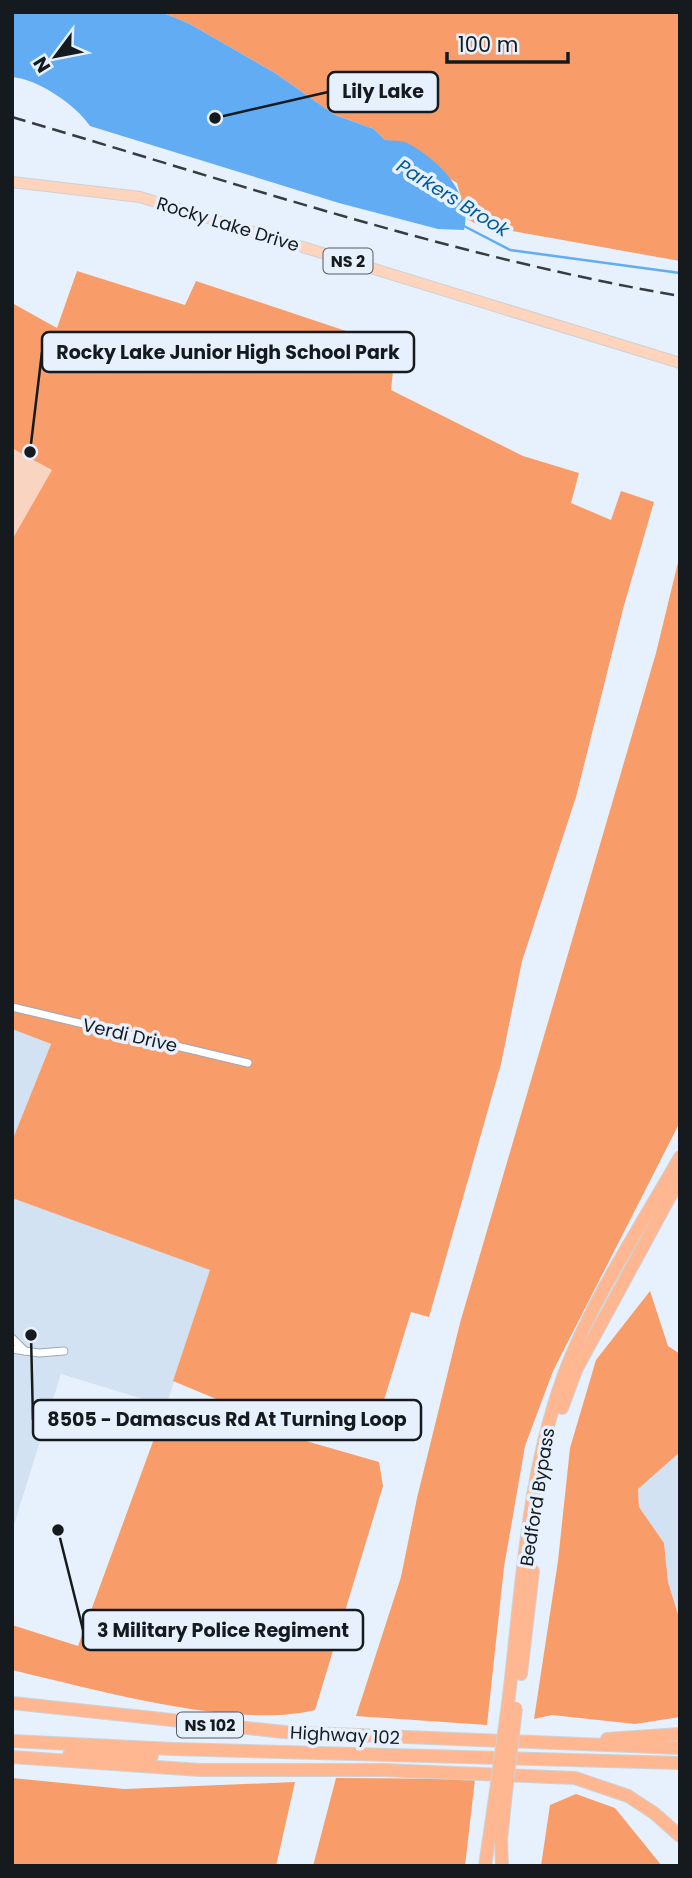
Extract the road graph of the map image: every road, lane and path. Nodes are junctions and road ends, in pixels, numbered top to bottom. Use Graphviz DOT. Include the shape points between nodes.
graph roads {
  1 [pos="12,182"];
  2 [pos="680,363"];
  3 [pos="12,1007"];
  4 [pos="248,1063"];
  5 [pos="680,1157"];
  6 [pos="680,1178"];
  7 [pos="12,1338"];
  8 [pos="12,1349"];
  9 [pos="64,1351"];
  10 [pos="26,1352"];
  11 [pos="12,1703"];
  12 [pos="512,1705"];
  13 [pos="680,1734"];
  14 [pos="12,1741"];
  15 [pos="523,1744"];
  16 [pos="680,1748"];
  17 [pos="386,1755"];
  18 [pos="14,1757"];
  19 [pos="680,1763"];
  20 [pos="501,1791"];
  21 [pos="680,1836"];
  22 [pos="485,1866"];
  23 [pos="502,1866"];
  1 -- 2 [label="main road, Rocky Lake Drive / NS 2" via="140,197"];
  3 -- 4 [label="street, Verdi Drive"];
  5 -- 12 [label="highway, Bedford Bypass" via="589,1320 554,1406 535,1491"];
  6 -- 12 [label="highway, Bedford Bypass" via="587,1348 561,1410 543,1489"];
  7 -- 10 [label="street"];
  8 -- 10 [label="street"];
  9 -- 10 [label="street"];
  11 -- 15 [label="highway, Highway 102 / NS 102" via="284,1732"];
  12 -- 20 [label="highway, Bedford Bypass, bridge"];
  13 -- 15 [label="highway"];
  14 -- 17 [label="highway, Highway 102 / NS 102"];
  15 -- 16 [label="highway, Highway 102 / NS 102"];
  17 -- 18 [label="highway" via="369,1759"];
  17 -- 19 [label="highway, Highway 102 / NS 102"];
  18 -- 21 [label="highway" via="200,1770 396,1770 575,1778 628,1796"];
  20 -- 22 [label="highway, Bedford Bypass"];
  20 -- 23 [label="highway, Bedford Bypass"];
}
